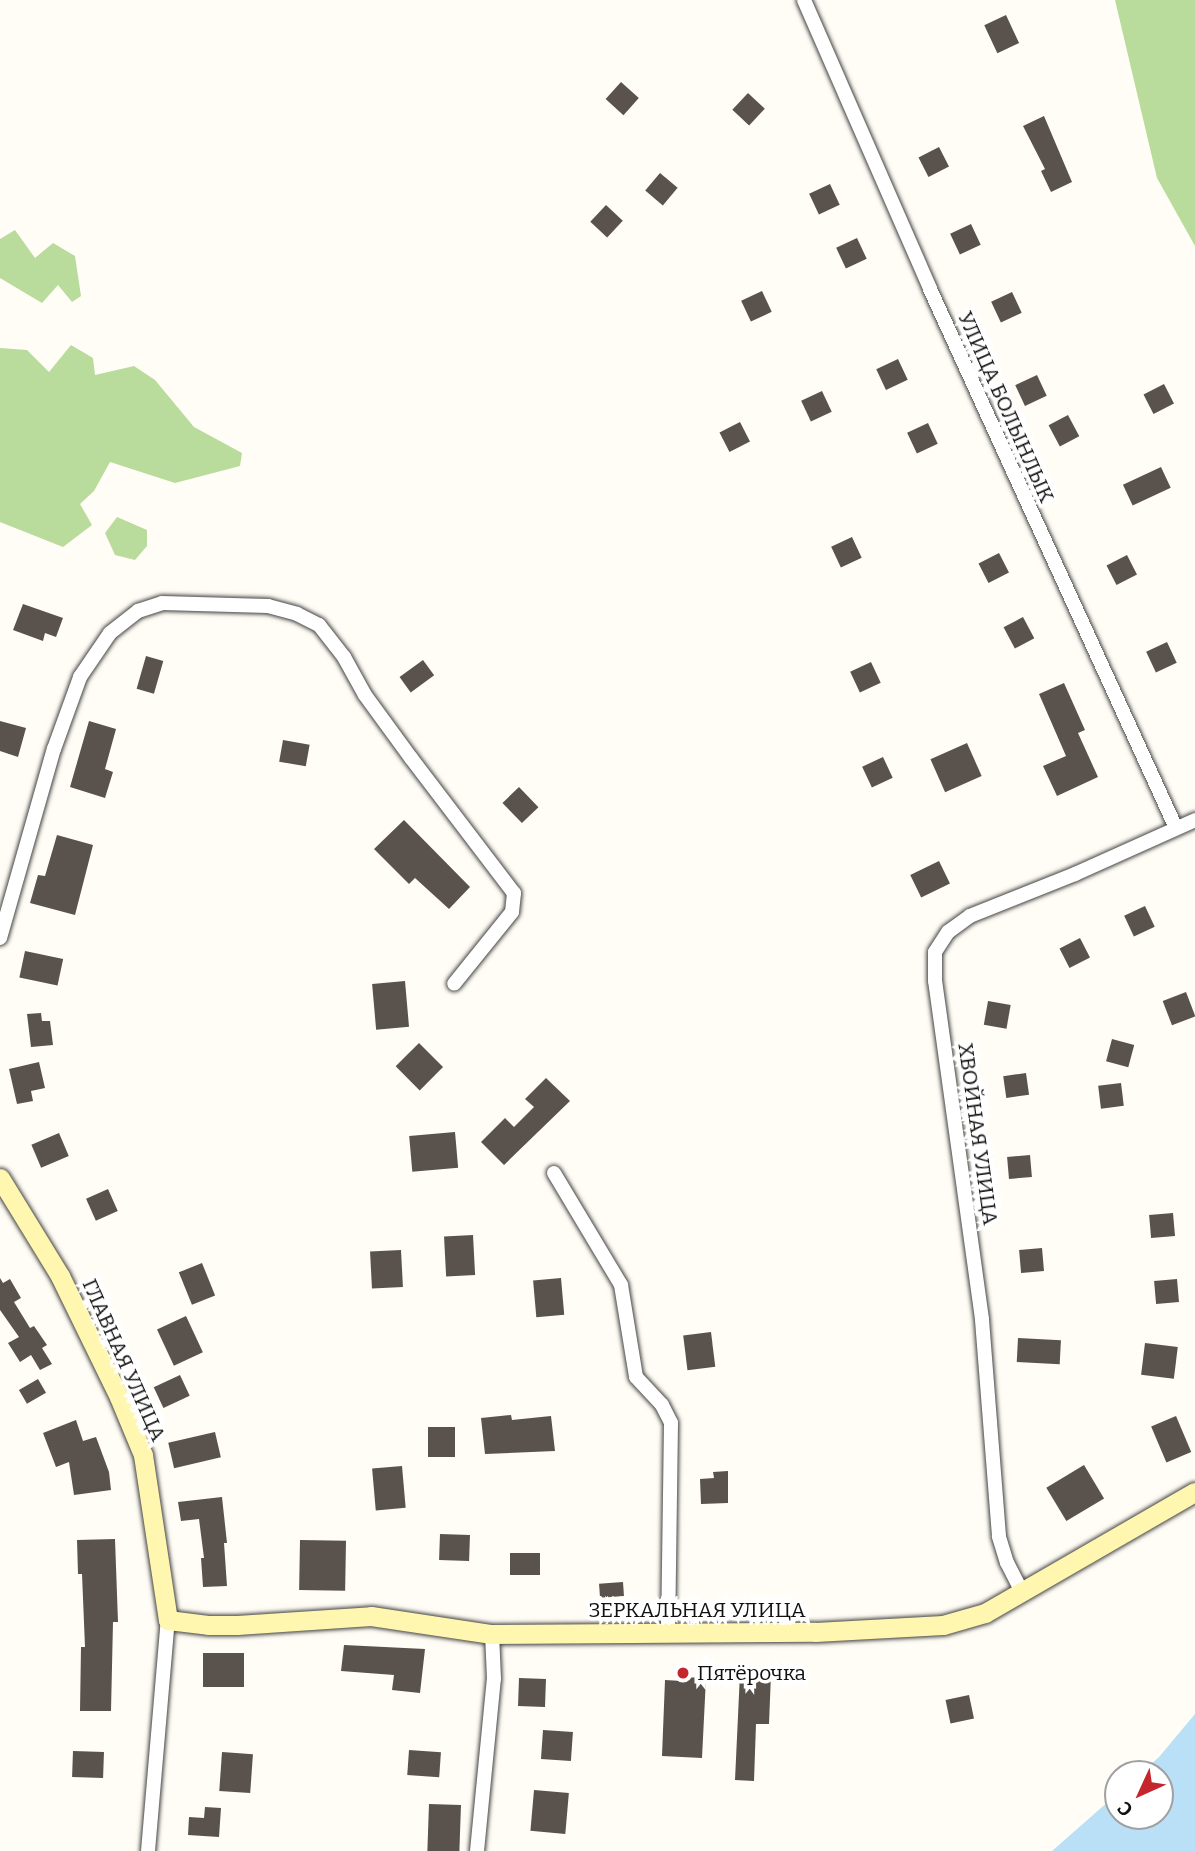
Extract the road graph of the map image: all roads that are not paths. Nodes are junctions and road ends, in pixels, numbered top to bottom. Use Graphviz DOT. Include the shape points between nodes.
graph roads {
  1 [pos="804,0"];
  2 [pos="1195,820"];
  3 [pos="1177,828"];
  4 [pos="0,938"];
  5 [pos="454,984"];
  6 [pos="554,1173"];
  7 [pos="0,1178"];
  8 [pos="1195,1492"];
  9 [pos="1022,1592"];
  10 [pos="168,1620"];
  11 [pos="668,1632"];
  12 [pos="492,1634"];
  13 [pos="148,1851"];
  14 [pos="477,1851"];
  1 -- 3 [label="street, УЛИЦА БОЛЫНЛЫК" via="930,289"];
  2 -- 3 [label="street"];
  3 -- 9 [label="street, ХВОЙНАЯ УЛИЦА" via="971,916 948,932 935,952 935,981 982,1319 999,1536"];
  4 -- 5 [label="street" via="80,677 110,632 138,611 162,603 268,606 319,625 365,695 514,893 512,912"];
  6 -- 11 [label="street" via="621,1285 636,1377 662,1405 671,1423"];
  7 -- 10 [label="street, ГЛАВНАЯ УЛИЦА" via="60,1276 143,1455"];
  8 -- 9 [label="street, ЗЕРКАЛЬНАЯ УЛИЦА"];
  9 -- 11 [label="street, ЗЕРКАЛЬНАЯ УЛИЦА" via="985,1613 943,1625"];
  10 -- 12 [label="street, ЗЕРКАЛЬНАЯ УЛИЦА" via="218,1625 370,1616"];
  10 -- 13 [label="street"];
  11 -- 12 [label="street, ЗЕРКАЛЬНАЯ УЛИЦА"];
  12 -- 14 [label="street" via="494,1679"];
}
